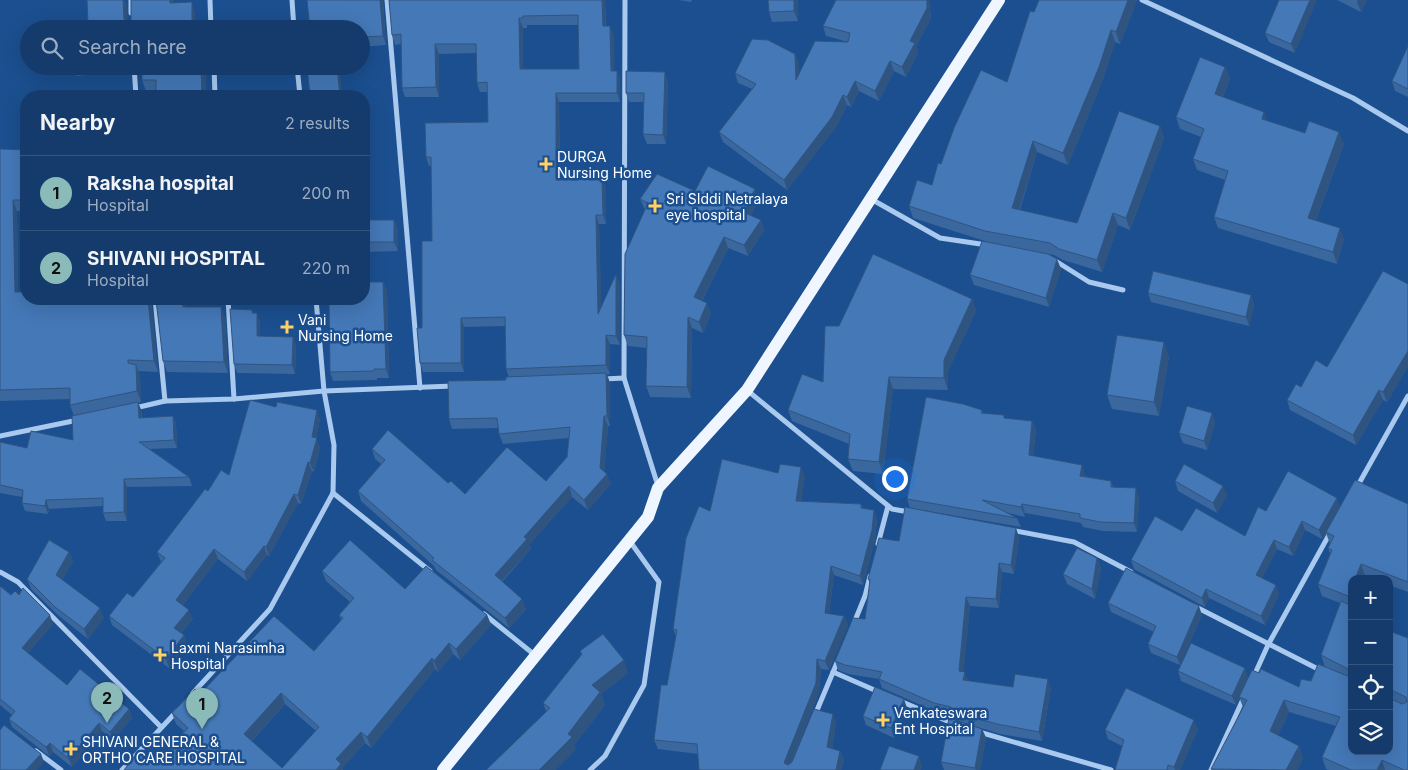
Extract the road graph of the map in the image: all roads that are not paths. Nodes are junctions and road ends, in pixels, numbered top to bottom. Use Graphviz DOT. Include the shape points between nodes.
graph roads {
  1 [pos="131,0"];
  2 [pos="210,0"];
  3 [pos="292,0"];
  4 [pos="387,0"];
  5 [pos="625,0"];
  6 [pos="998,0"];
  7 [pos="1142,0"];
  8 [pos="132,19"];
  9 [pos="211,20"];
  10 [pos="293,20"];
  11 [pos="135,75"];
  12 [pos="214,75"];
  13 [pos="298,75"];
  14 [pos="136,90"];
  15 [pos="215,90"];
  16 [pos="299,90"];
  17 [pos="1408,130"];
  18 [pos="871,199"];
  19 [pos="997,247"];
  20 [pos="1043,257"];
  21 [pos="1123,290"];
  22 [pos="156,305"];
  23 [pos="228,305"];
  24 [pos="317,305"];
  25 [pos="624,378"];
  26 [pos="596,379"];
  27 [pos="456,386"];
  28 [pos="420,388"];
  29 [pos="747,390"];
  30 [pos="324,391"];
  31 [pos="1408,396"];
  32 [pos="234,399"];
  33 [pos="165,401"];
  34 [pos="126,410"];
  35 [pos="87,418"];
  36 [pos="0,436"];
  37 [pos="658,488"];
  38 [pos="1355,490"];
  39 [pos="333,493"];
  40 [pos="888,506"];
  41 [pos="920,514"];
  42 [pos="1336,524"];
  43 [pos="1007,530"];
  44 [pos="629,540"];
  45 [pos="877,551"];
  46 [pos="872,569"];
  47 [pos="0,572"];
  48 [pos="434,574"];
  49 [pos="1136,575"];
  50 [pos="1188,603"];
  51 [pos="481,612"];
  52 [pos="851,630"];
  53 [pos="1268,645"];
  54 [pos="840,655"];
  55 [pos="536,656"];
  56 [pos="833,672"];
  57 [pos="1326,673"];
  58 [pos="1252,680"];
  59 [pos="1248,689"];
  60 [pos="888,696"];
  61 [pos="187,700"];
  62 [pos="897,700"];
  63 [pos="180,706"];
  64 [pos="810,726"];
  65 [pos="161,727"];
  66 [pos="962,727"];
  67 [pos="971,730"];
  68 [pos="31,746"];
  69 [pos="62,770"];
  70 [pos="122,770"];
  71 [pos="443,770"];
  72 [pos="590,770"];
  73 [pos="1111,770"];
  74 [pos="1212,770"];
  1 -- 8 [label="street"];
  2 -- 9 [label="street"];
  3 -- 10 [label="street"];
  4 -- 28 [label="street"];
  5 -- 25 [label="street"];
  6 -- 18 [label="main road"];
  7 -- 17 [label="street" via="1353,98"];
  11 -- 14 [label="street"];
  12 -- 15 [label="street"];
  13 -- 16 [label="street"];
  18 -- 19 [label="street" via="940,238"];
  18 -- 29 [label="main road"];
  20 -- 21 [label="street" via="1052,259 1089,282"];
  22 -- 33 [label="street"];
  23 -- 32 [label="street"];
  24 -- 30 [label="street"];
  25 -- 26 [label="street"];
  25 -- 37 [label="street"];
  27 -- 28 [label="street"];
  28 -- 30 [label="street"];
  29 -- 37 [label="main road"];
  29 -- 40 [label="street"];
  30 -- 32 [label="street"];
  30 -- 39 [label="street" via="334,445"];
  31 -- 38 [label="street"];
  32 -- 33 [label="street"];
  33 -- 34 [label="street"];
  35 -- 36 [label="street"];
  37 -- 44 [label="main road" via="648,517"];
  39 -- 48 [label="street"];
  39 -- 61 [label="street" via="270,609"];
  40 -- 41 [label="street"];
  40 -- 45 [label="street"];
  42 -- 53 [label="street"];
  43 -- 49 [label="street" via="1074,542"];
  44 -- 55 [label="main road"];
  44 -- 72 [label="street" via="659,582 644,685 604,756"];
  46 -- 52 [label="street"];
  47 -- 65 [label="street" via="18,582"];
  50 -- 53 [label="street"];
  51 -- 55 [label="street"];
  53 -- 57 [label="street"];
  53 -- 58 [label="street"];
  54 -- 56 [label="street"];
  55 -- 71 [label="main road"];
  56 -- 60 [label="street"];
  56 -- 64 [label="street"];
  59 -- 74 [label="street"];
  62 -- 66 [label="street"];
  63 -- 65 [label="street"];
  65 -- 70 [label="street"];
  67 -- 73 [label="street"];
  68 -- 69 [label="street"];
}
